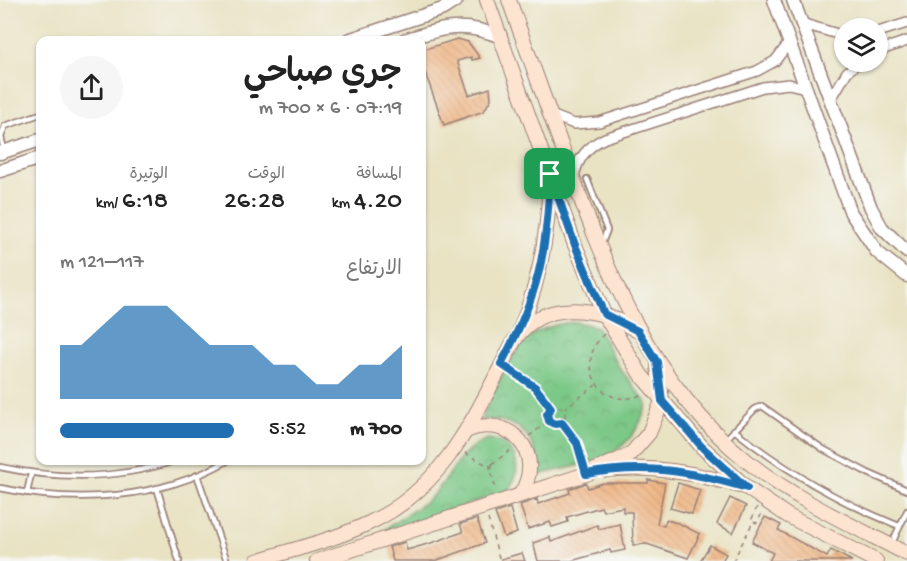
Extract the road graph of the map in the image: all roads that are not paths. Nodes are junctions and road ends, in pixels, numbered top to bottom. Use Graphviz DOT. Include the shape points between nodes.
graph roads {
  1 [pos="457,0"];
  2 [pos="487,0"];
  3 [pos="508,0"];
  4 [pos="774,0"];
  5 [pos="793,0"];
  6 [pos="801,23"];
  7 [pos="907,23"];
  8 [pos="888,29"];
  9 [pos="834,33"];
  10 [pos="361,36"];
  11 [pos="417,36"];
  12 [pos="501,37"];
  13 [pos="907,41"];
  14 [pos="789,43"];
  15 [pos="888,48"];
  16 [pos="847,72"];
  17 [pos="806,88"];
  18 [pos="830,101"];
  19 [pos="36,115"];
  20 [pos="551,115"];
  21 [pos="36,141"];
  22 [pos="2,152"];
  23 [pos="36,159"];
  24 [pos="0,171"];
  25 [pos="550,174"];
  26 [pos="581,179"];
  27 [pos="907,252"];
  28 [pos="907,276"];
  29 [pos="604,314"];
  30 [pos="520,331"];
  31 [pos="638,331"];
  32 [pos="657,362"];
  33 [pos="662,401"];
  34 [pos="734,430"];
  35 [pos="466,431"];
  36 [pos="724,441"];
  37 [pos="159,465"];
  38 [pos="219,465"];
  39 [pos="0,467"];
  40 [pos="31,474"];
  41 [pos="586,474"];
  42 [pos="197,476"];
  43 [pos="0,488"];
  44 [pos="157,488"];
  45 [pos="747,488"];
  46 [pos="907,490"];
  47 [pos="27,493"];
  48 [pos="520,495"];
  49 [pos="907,511"];
  50 [pos="899,526"];
  51 [pos="890,545"];
  52 [pos="907,554"];
  53 [pos="323,560"];
  54 [pos="179,561"];
  55 [pos="226,561"];
  56 [pos="256,561"];
  57 [pos="876,561"];
  1 -- 10 [label="street" via="433,13"];
  2 -- 12 [label="main road"];
  3 -- 20 [label="main road"];
  4 -- 14 [label="street"];
  5 -- 6 [label="street"];
  6 -- 9 [label="street"];
  6 -- 18 [label="street"];
  7 -- 8 [label="street"];
  11 -- 12 [label="street" via="464,27"];
  12 -- 25 [label="main road"];
  13 -- 15 [label="street"];
  14 -- 17 [label="street"];
  14 -- 20 [label="street" via="775,61 757,71 599,122 574,124"];
  16 -- 18 [label="street"];
  17 -- 26 [label="street" via="789,84 763,87 605,138 581,158"];
  17 -- 28 [label="street" via="856,222 877,252"];
  18 -- 27 [label="street" via="871,208 882,228"];
  19 -- 22 [label="lane" via="5,126"];
  20 -- 26 [label="main road"];
  21 -- 22 [label="street"];
  23 -- 24 [label="street"];
  25 -- 29 [label="main road"];
  25 -- 30 [label="main road" via="543,257"];
  26 -- 31 [label="main road" via="599,247"];
  29 -- 30 [label="main road" via="566,310 542,317"];
  29 -- 31 [label="main road"];
  29 -- 33 [label="main road"];
  30 -- 35 [label="main road"];
  31 -- 32 [label="main road"];
  32 -- 33 [label="main road"];
  32 -- 36 [label="main road"];
  33 -- 41 [label="main road" via="649,434 639,447"];
  33 -- 45 [label="main road" via="702,447"];
  34 -- 36 [label="lane"];
  34 -- 46 [label="lane" via="762,406 837,457"];
  34 -- 50 [label="lane" via="803,480"];
  35 -- 48 [label="main road" via="496,426 521,442 530,468"];
  35 -- 56 [label="main road" via="425,485 387,514 351,531"];
  36 -- 51 [label="main road" via="791,493"];
  37 -- 40 [label="lane" via="97,477"];
  38 -- 42 [label="lane"];
  39 -- 40 [label="lane"];
  40 -- 47 [label="lane"];
  41 -- 45 [label="main road" via="659,468"];
  41 -- 48 [label="main road"];
  42 -- 44 [label="lane"];
  42 -- 55 [label="lane"];
  43 -- 47 [label="lane"];
  44 -- 47 [label="lane" via="92,497"];
  44 -- 54 [label="lane"];
  45 -- 57 [label="main road"];
  48 -- 53 [label="main road"];
  49 -- 50 [label="lane"];
  50 -- 51 [label="lane"];
  51 -- 52 [label="main road"];
}
